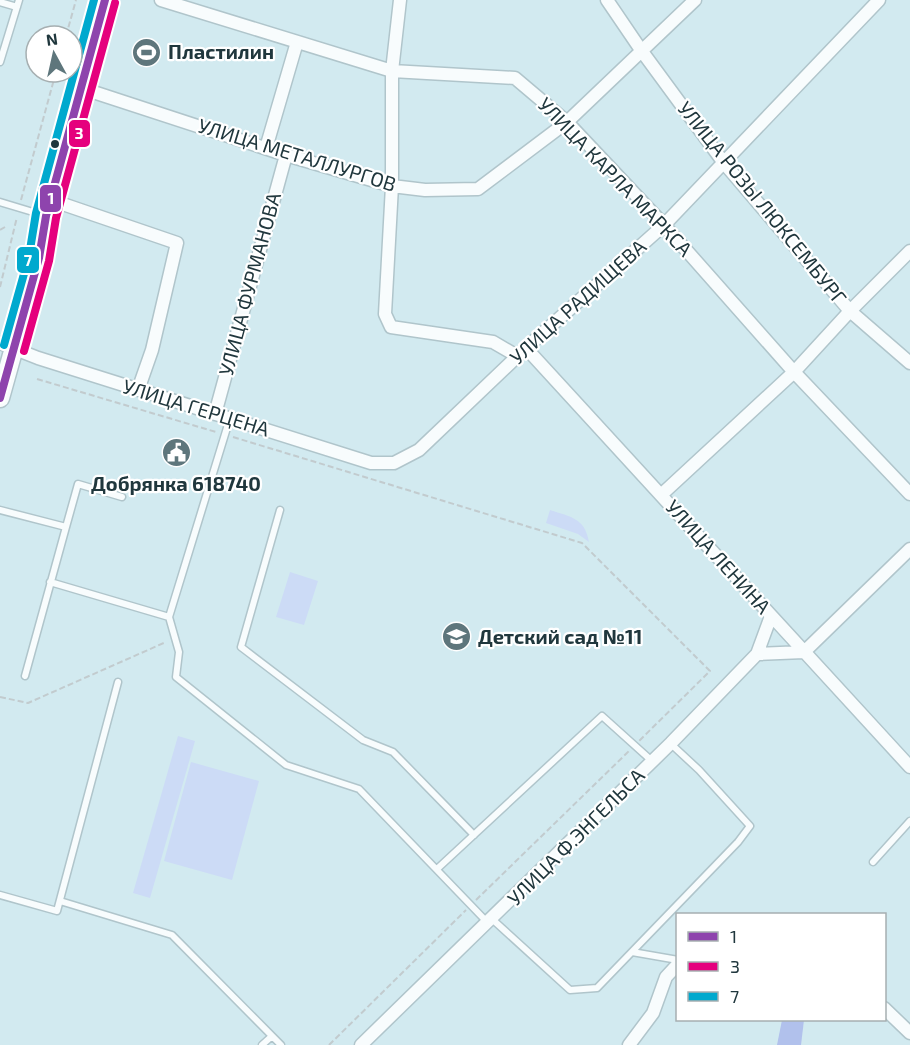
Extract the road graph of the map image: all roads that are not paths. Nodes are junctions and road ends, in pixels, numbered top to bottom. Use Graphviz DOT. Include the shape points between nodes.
graph roads {
  1 [pos="19,0"];
  2 [pos="105,0"];
  3 [pos="161,0"];
  4 [pos="400,0"];
  5 [pos="607,0"];
  6 [pos="695,0"];
  7 [pos="879,0"];
  8 [pos="0,2"];
  9 [pos="17,7"];
  10 [pos="297,42"];
  11 [pos="641,50"];
  12 [pos="0,62"];
  13 [pos="392,71"];
  14 [pos="81,88"];
  15 [pos="567,122"];
  16 [pos="266,148"];
  17 [pos="286,155"];
  18 [pos="724,163"];
  19 [pos="392,186"];
  20 [pos="0,202"];
  21 [pos="49,208"];
  22 [pos="664,225"];
  23 [pos="910,251"];
  24 [pos="850,310"];
  25 [pos="7,345"];
  26 [pos="521,352"];
  27 [pos="910,363"];
  28 [pos="794,372"];
  29 [pos="138,390"];
  30 [pos="0,398"];
  31 [pos="215,414"];
  32 [pos="230,418"];
  33 [pos="394,463"];
  34 [pos="910,494"];
  35 [pos="662,495"];
  36 [pos="122,496"];
  37 [pos="0,510"];
  38 [pos="280,510"];
  39 [pos="66,527"];
  40 [pos="910,549"];
  41 [pos="50,582"];
  42 [pos="771,616"];
  43 [pos="169,617"];
  44 [pos="804,652"];
  45 [pos="757,654"];
  46 [pos="25,676"];
  47 [pos="118,682"];
  48 [pos="671,743"];
  49 [pos="652,761"];
  50 [pos="910,767"];
  51 [pos="910,821"];
  52 [pos="474,834"];
  53 [pos="873,862"];
  54 [pos="437,869"];
  55 [pos="0,895"];
  56 [pos="60,901"];
  57 [pos="490,921"];
  58 [pos="632,952"];
  59 [pos="676,960"];
  60 [pos="676,966"];
  61 [pos="886,1009"];
  62 [pos="910,1033"];
  63 [pos="272,1036"];
  64 [pos="262,1045"];
  65 [pos="281,1045"];
  66 [pos="361,1045"];
  67 [pos="629,1045"];
  1 -- 9 [label="lane"];
  2 -- 14 [label="street"];
  3 -- 10 [label="street, УЛИЦА КАРЛА МАРКСА"];
  4 -- 13 [label="street"];
  5 -- 11 [label="street, УЛИЦА РОЗЫ ЛЮКСЕМБУРГ"];
  6 -- 11 [label="street, УЛИЦА МЕТАЛЛУРГОВ"];
  7 -- 18 [label="street, УЛИЦА РАДИЩЕВА"];
  8 -- 9 [label="lane"];
  9 -- 12 [label="lane"];
  10 -- 13 [label="street, УЛИЦА КАРЛА МАРКСА"];
  10 -- 16 [label="street"];
  11 -- 15 [label="street, УЛИЦА МЕТАЛЛУРГОВ"];
  11 -- 18 [label="street, УЛИЦА РОЗЫ ЛЮКСЕМБУРГ"];
  13 -- 15 [label="street, УЛИЦА КАРЛА МАРКСА" via="515,78"];
  13 -- 19 [label="street"];
  14 -- 16 [label="street, УЛИЦА МЕТАЛЛУРГОВ"];
  14 -- 21 [label="street"];
  15 -- 19 [label="street, УЛИЦА МЕТАЛЛУРГОВ" via="478,189"];
  15 -- 22 [label="street, УЛИЦА КАРЛА МАРКСА"];
  16 -- 17 [label="street, УЛИЦА МЕТАЛЛУРГОВ"];
  17 -- 19 [label="street, УЛИЦА МЕТАЛЛУРГОВ"];
  17 -- 31 [label="street, УЛИЦА ФУРМАНОВА"];
  18 -- 22 [label="street, УЛИЦА РАДИЩЕВА"];
  18 -- 24 [label="street, УЛИЦА РОЗЫ ЛЮКСЕМБУРГ"];
  19 -- 26 [label="street, УЛИЦА ЛЕНИНА" via="385,314 391,327 493,342"];
  20 -- 21 [label="lane" via="19,208"];
  21 -- 25 [label="street" via="39,258"];
  21 -- 29 [label="street" via="177,243 152,350"];
  22 -- 26 [label="street, УЛИЦА РАДИЩЕВА"];
  22 -- 28 [label="street, УЛИЦА КАРЛА МАРКСА"];
  23 -- 24 [label="street"];
  24 -- 27 [label="street, УЛИЦА РОЗЫ ЛЮКСЕМБУРГ"];
  24 -- 28 [label="street"];
  25 -- 29 [label="street, УЛИЦА ГЕРЦЕНА"];
  25 -- 30 [label="street"];
  26 -- 33 [label="street, УЛИЦА РАДИЩЕВА" via="419,450"];
  26 -- 35 [label="street, УЛИЦА ЛЕНИНА"];
  28 -- 34 [label="street, УЛИЦА КАРЛА МАРКСА"];
  28 -- 35 [label="street"];
  29 -- 31 [label="street, УЛИЦА ГЕРЦЕНА"];
  31 -- 32 [label="street, УЛИЦА ГЕРЦЕНА"];
  32 -- 33 [label="street, УЛИЦА ГЕРЦЕНА" via="371,463"];
  32 -- 43 [label="lane"];
  35 -- 42 [label="street, УЛИЦА ЛЕНИНА"];
  36 -- 39 [label="lane" via="78,484"];
  37 -- 39 [label="lane"];
  38 -- 52 [label="lane" via="241,647 363,740 393,752"];
  39 -- 41 [label="lane"];
  40 -- 44 [label="street"];
  41 -- 43 [label="lane"];
  41 -- 46 [label="lane"];
  42 -- 44 [label="street, УЛИЦА ЛЕНИНА"];
  42 -- 45 [label="street, УЛИЦА Ф.ЭНГЕЛЬСА"];
  43 -- 54 [label="lane" via="179,652 176,677 286,765 359,789"];
  44 -- 45 [label="street"];
  44 -- 50 [label="street, УЛИЦА ЛЕНИНА"];
  45 -- 48 [label="street, УЛИЦА Ф.ЭНГЕЛЬСА"];
  47 -- 56 [label="lane"];
  48 -- 49 [label="street, УЛИЦА Ф.ЭНГЕЛЬСА"];
  48 -- 58 [label="lane" via="750,826"];
  49 -- 52 [label="lane" via="602,716"];
  49 -- 57 [label="street, УЛИЦА Ф.ЭНГЕЛЬСА"];
  51 -- 53 [label="lane"];
  52 -- 54 [label="lane"];
  54 -- 57 [label="lane"];
  55 -- 56 [label="lane" via="57,911"];
  56 -- 63 [label="lane" via="172,935"];
  57 -- 58 [label="lane" via="570,990 597,988"];
  57 -- 66 [label="street, УЛИЦА Ф.ЭНГЕЛЬСА"];
  58 -- 59 [label="lane"];
  60 -- 67 [label="street" via="666,977 653,1013"];
  61 -- 62 [label="street"];
  63 -- 64 [label="lane"];
  63 -- 65 [label="lane"];
}
